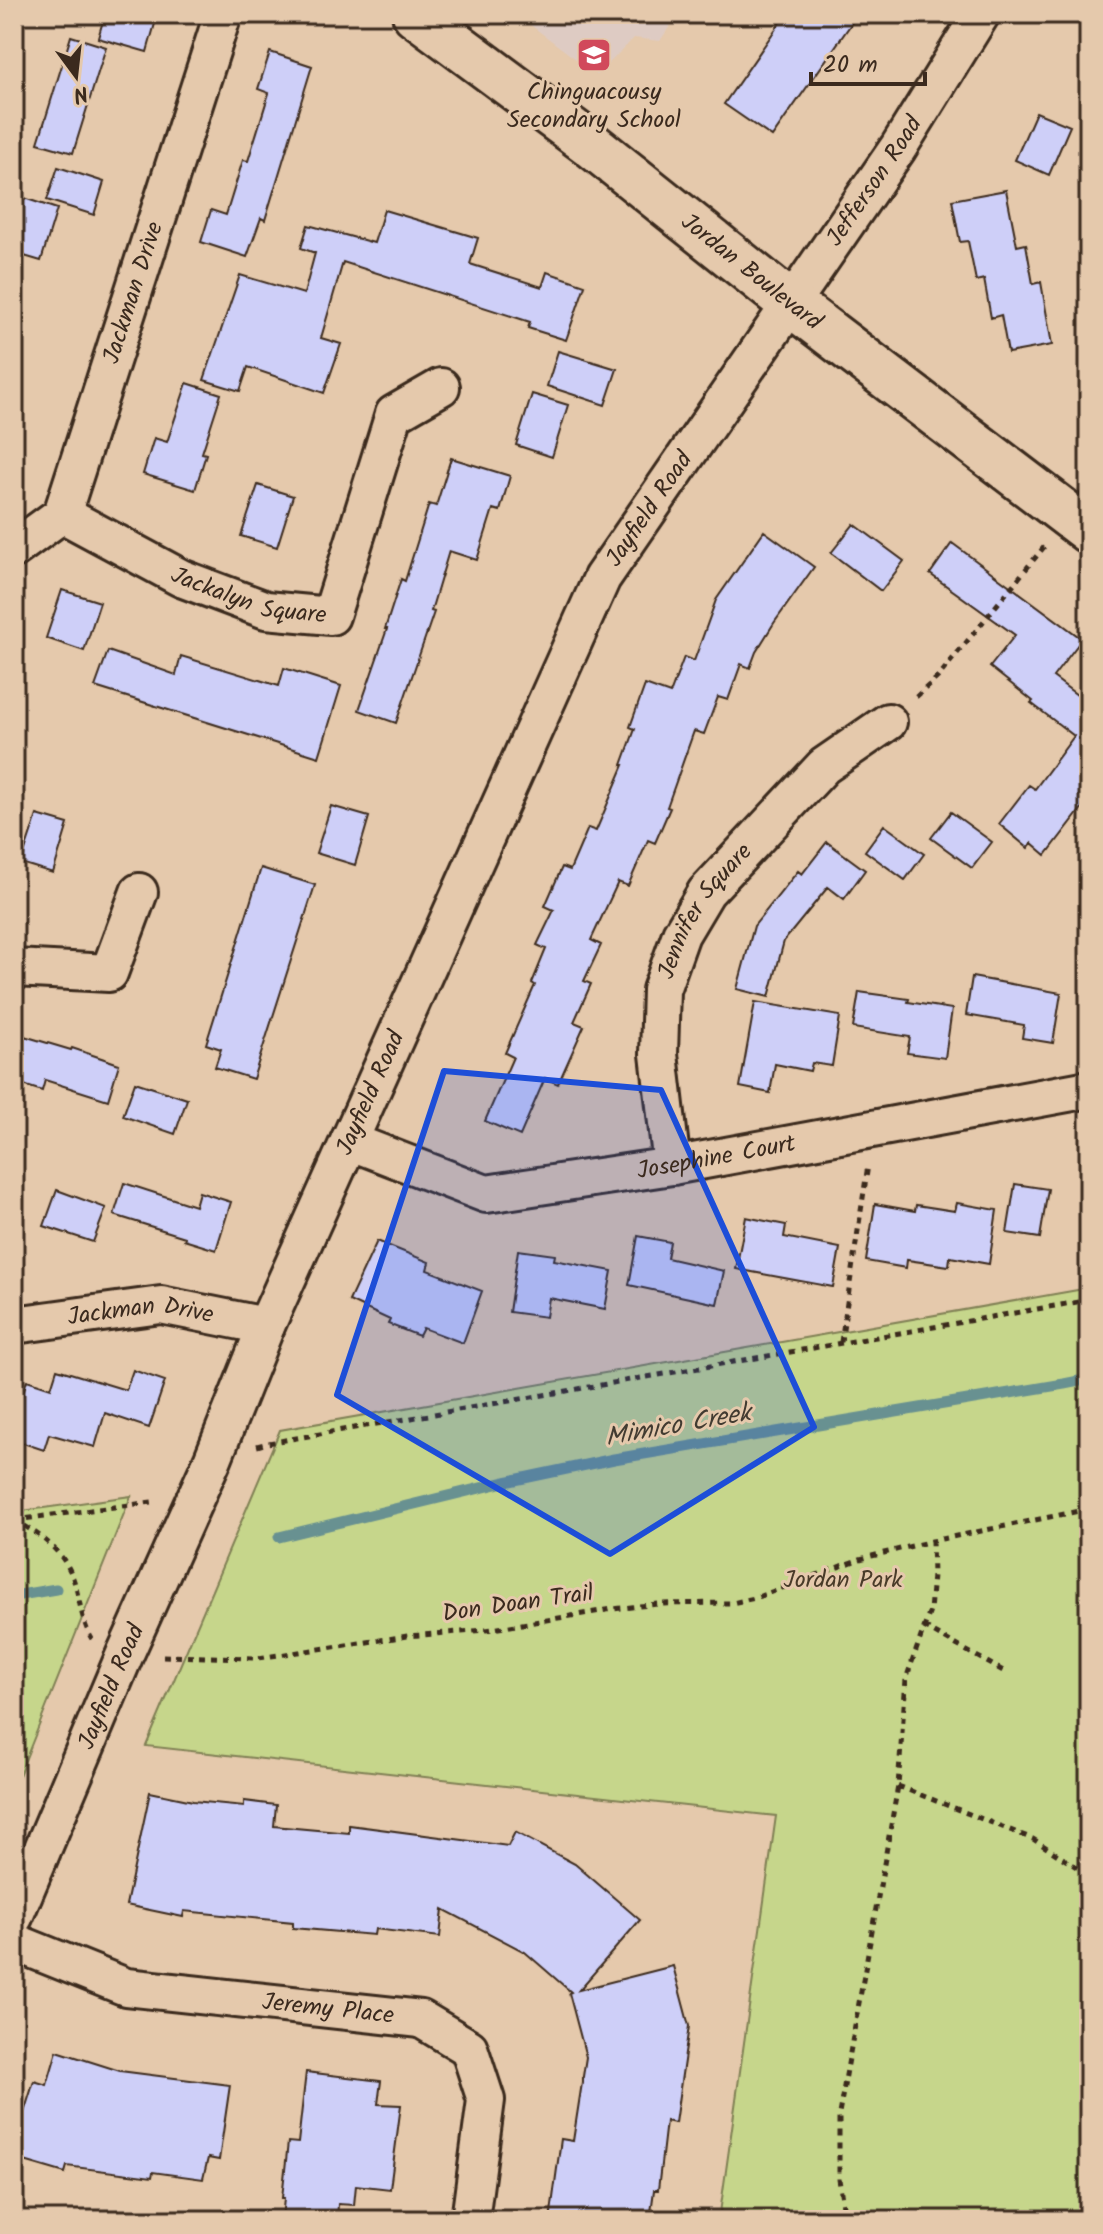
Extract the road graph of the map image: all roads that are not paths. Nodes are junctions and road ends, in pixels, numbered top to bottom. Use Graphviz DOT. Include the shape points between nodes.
graph roads {
  1 [pos="223,14"];
  2 [pos="415,14"];
  3 [pos="981,14"];
  4 [pos="791,304"];
  5 [pos="441,387"];
  6 [pos="62,514"];
  7 [pos="1079,523"];
  8 [pos="14,549"];
  9 [pos="888,722"];
  10 [pos="139,892"];
  11 [pos="14,968"];
  12 [pos="1089,1089"];
  13 [pos="349,1141"];
  14 [pos="672,1166"];
  15 [pos="14,1325"];
  16 [pos="266,1326"];
  17 [pos="14,1917"];
  18 [pos="14,1942"];
  19 [pos="470,2220"];
  1 -- 6 [label="street, Jackman Drive"];
  2 -- 4 [label="street, Jordan Boulevard" via="593,146"];
  3 -- 4 [label="street, Jefferson Road" via="898,148"];
  4 -- 7 [label="street, Jordan Boulevard"];
  4 -- 13 [label="street, Jayfield Road" via="602,578"];
  5 -- 6 [label="street, Jackalyn Square" via="394,414 331,616 266,610 181,578"];
  6 -- 8 [label="street"];
  9 -- 14 [label="street, Jennifer Square" via="824,766 706,892 681,934 661,990 659,1054"];
  10 -- 11 [label="street" via="109,973"];
  12 -- 14 [label="street, Josephine Court"];
  13 -- 14 [label="street, Josephine Court" via="486,1194"];
  13 -- 16 [label="street, Jayfield Road"];
  15 -- 16 [label="street, Jackman Drive" via="161,1305"];
  16 -- 17 [label="street, Jayfield Road"];
  18 -- 19 [label="street, Jeremy Place" via="126,1987 421,2019 469,2048 486,2100"];
}
